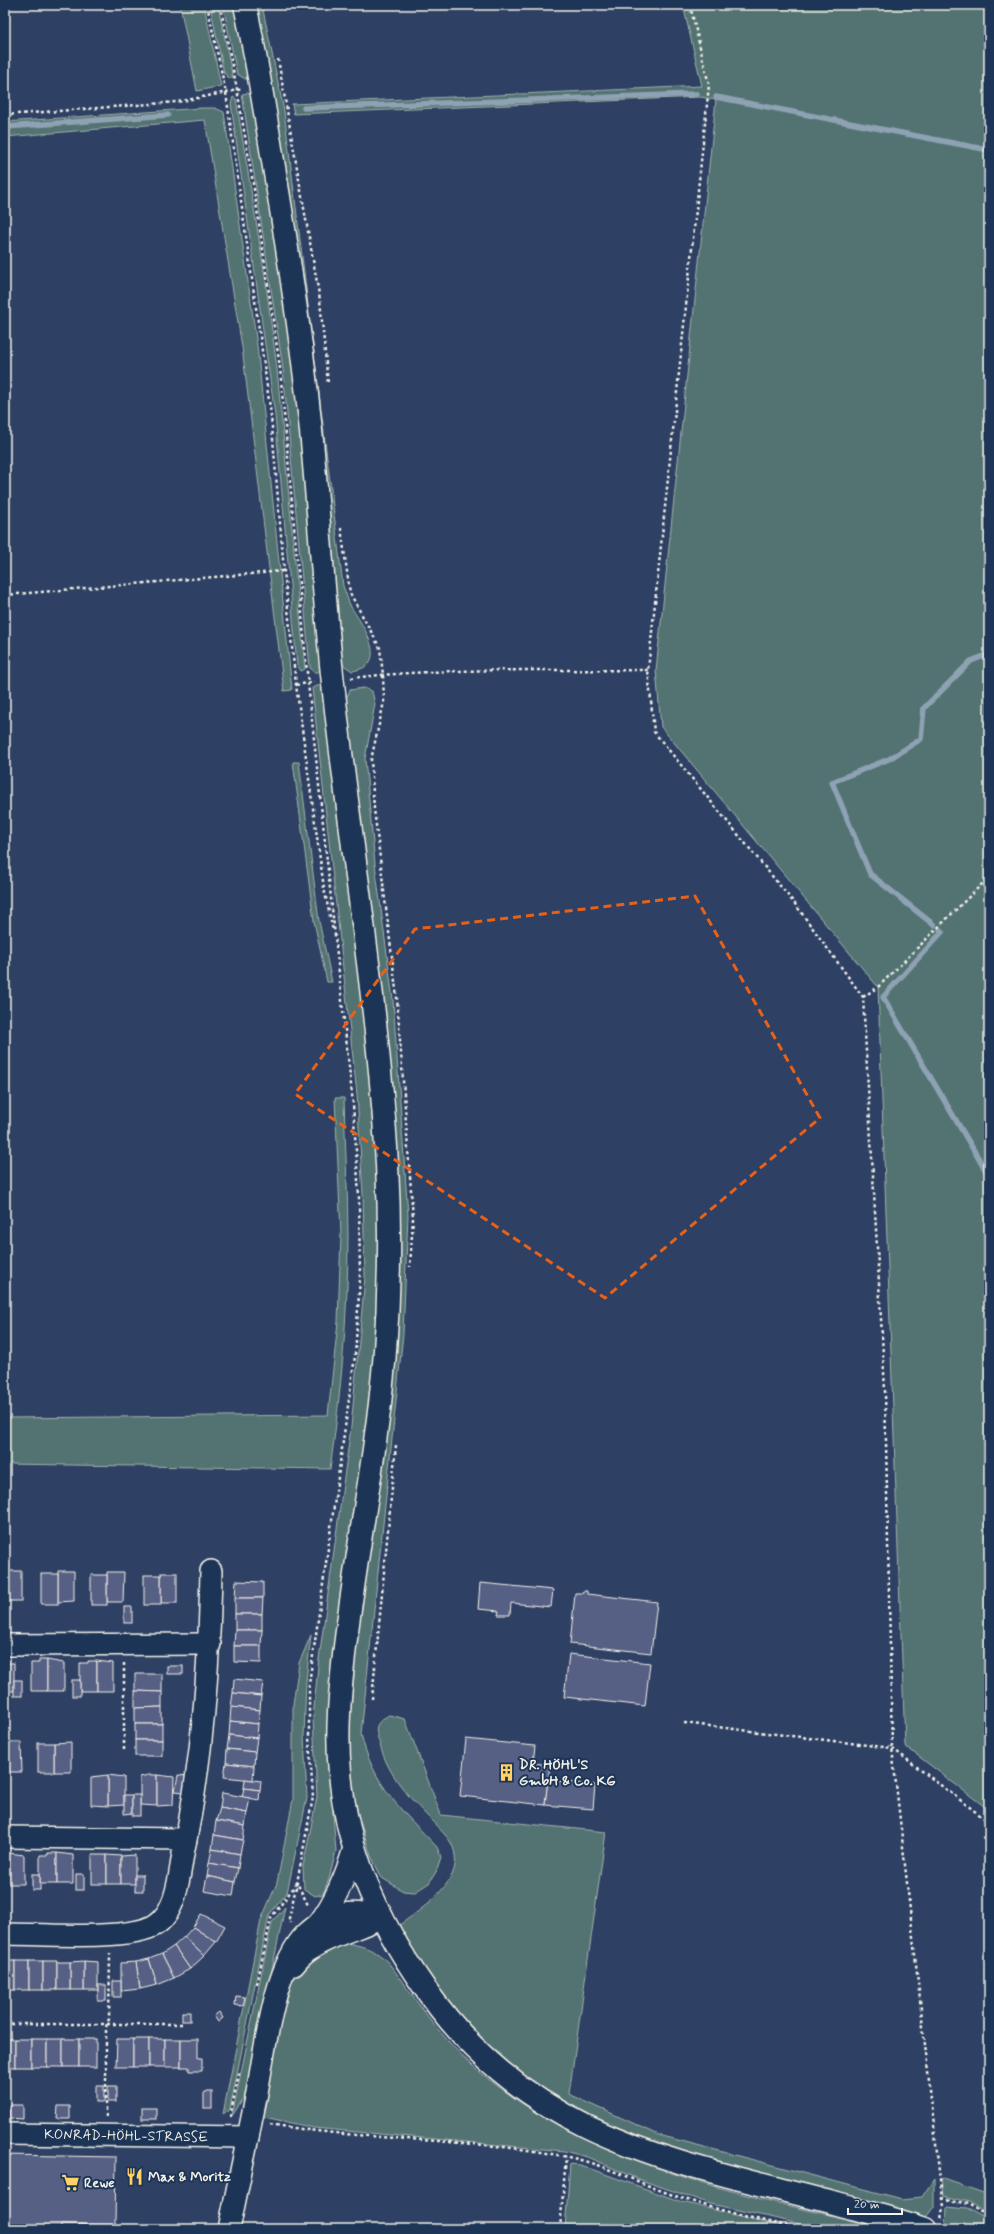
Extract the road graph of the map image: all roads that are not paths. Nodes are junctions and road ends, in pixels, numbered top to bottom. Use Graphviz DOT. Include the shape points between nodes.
graph roads {
  1 [pos="245,5"];
  2 [pos="211,1571"];
  3 [pos="210,1644"];
  4 [pos="5,1645"];
  5 [pos="5,1837"];
  6 [pos="186,1839"];
  7 [pos="354,1848"];
  8 [pos="382,1917"];
  9 [pos="317,1926"];
  10 [pos="5,1934"];
  11 [pos="281,1982"];
  12 [pos="250,2128"];
  13 [pos="5,2134"];
  14 [pos="933,2225"];
  15 [pos="229,2229"];
  1 -- 7 [label="main road" via="300,336 312,439 332,680 386,1138 387,1304 379,1413 341,1684 340,1775"];
  2 -- 3 [label="street"];
  3 -- 4 [label="street"];
  3 -- 6 [label="street" via="205,1722"];
  5 -- 6 [label="street"];
  6 -- 10 [label="street" via="176,1891 165,1916 156,1924 143,1930 110,1934"];
  7 -- 8 [label="main road"];
  7 -- 9 [label="street" via="343,1884"];
  8 -- 9 [label="street" via="350,1911 338,1914"];
  8 -- 11 [label="street" via="318,1945 304,1954"];
  8 -- 14 [label="main road" via="401,1951 445,2016 491,2063 524,2091 564,2116 608,2138 659,2157"];
  9 -- 11 [label="street" via="288,1959"];
  11 -- 12 [label="street" via="274,2004"];
  12 -- 13 [label="street, KONRAD-HÖHL-STRASSE" via="106,2135"];
  12 -- 15 [label="street"];
}
